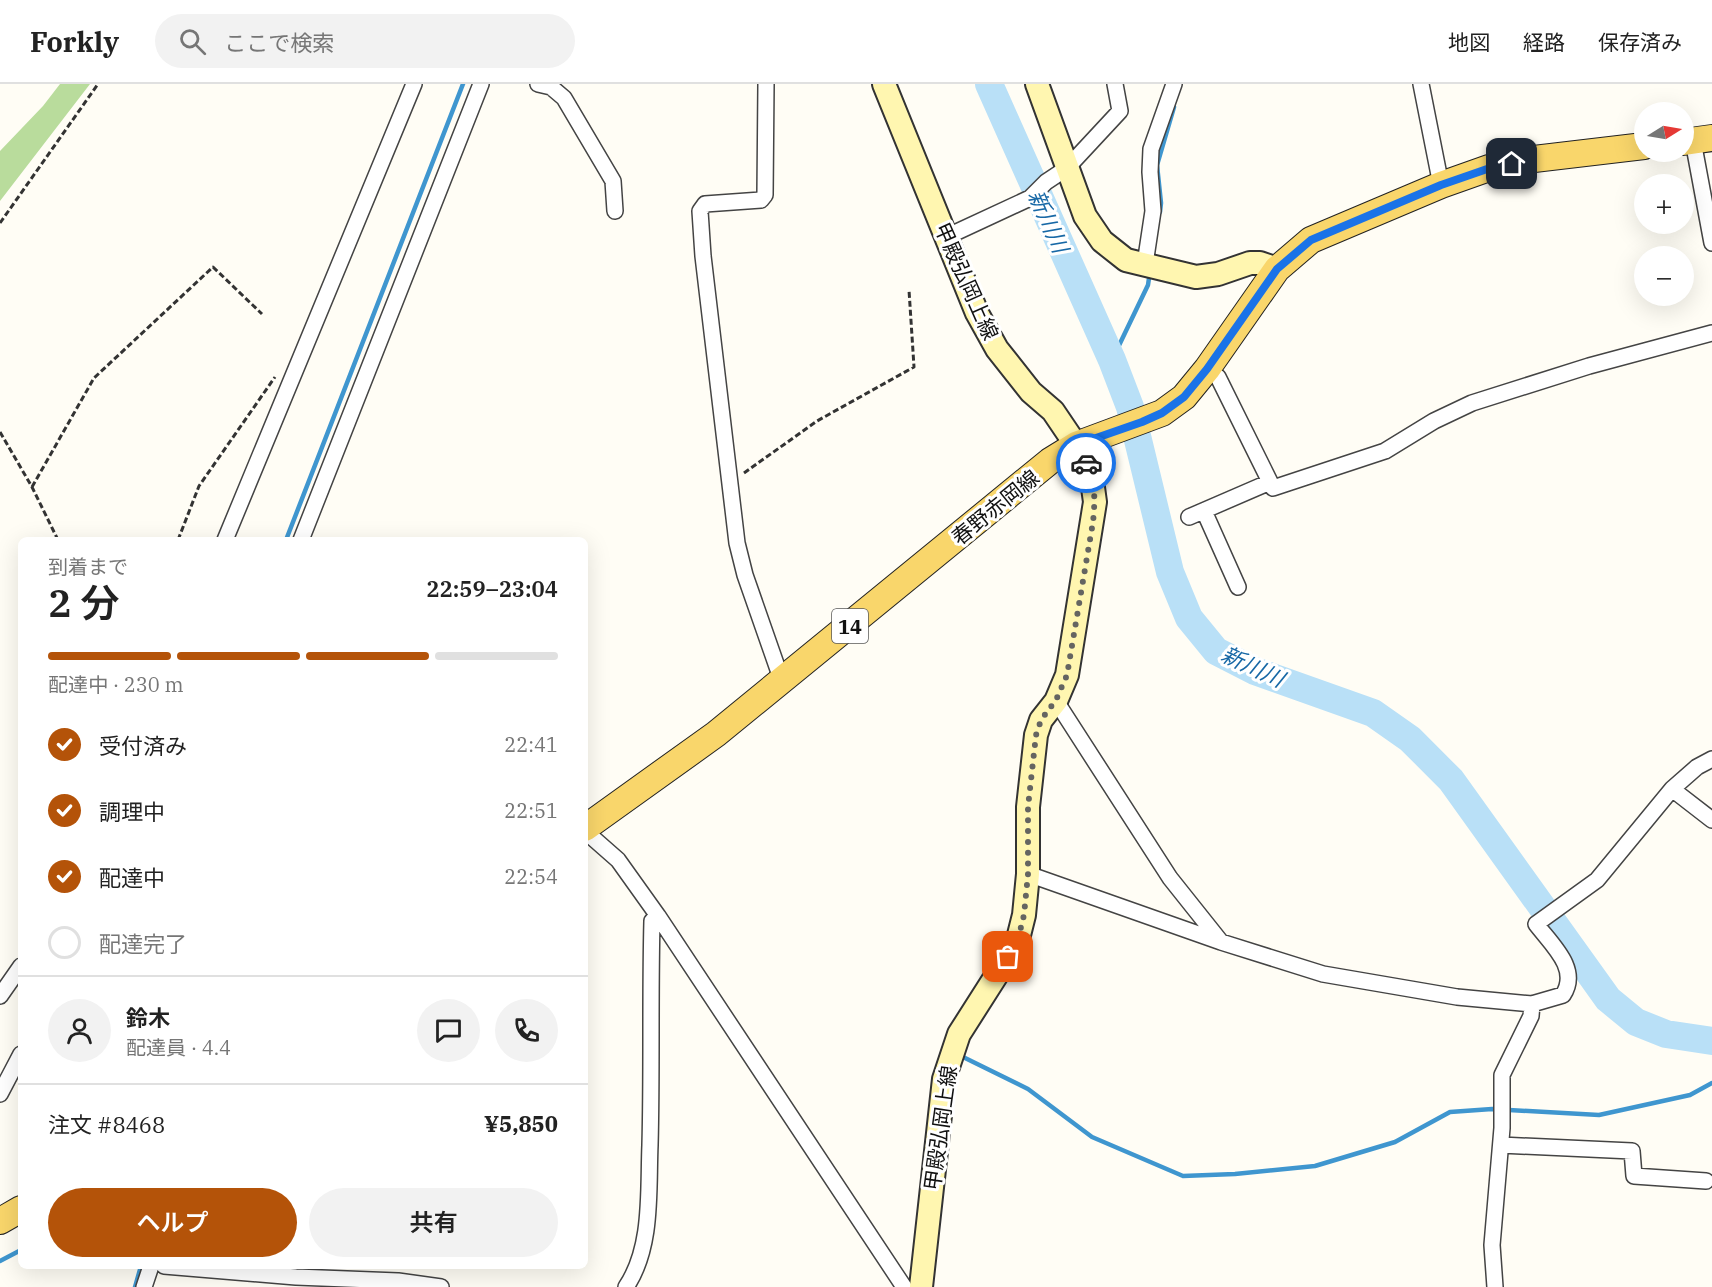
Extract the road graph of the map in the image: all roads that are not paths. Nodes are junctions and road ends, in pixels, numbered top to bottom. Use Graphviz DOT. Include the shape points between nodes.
graph roads {
  1 [pos="414,84"];
  2 [pos="481,84"];
  3 [pos="538,84"];
  4 [pos="766,84"];
  5 [pos="884,84"];
  6 [pos="1037,84"];
  7 [pos="1115,84"];
  8 [pos="1174,84"];
  9 [pos="1422,84"];
  10 [pos="1696,140"];
  11 [pos="1634,147"];
  12 [pos="1067,168"];
  13 [pos="1441,185"];
  14 [pos="615,211"];
  15 [pos="946,237"];
  16 [pos="1712,243"];
  17 [pos="1151,265"];
  18 [pos="1277,269"];
  19 [pos="1712,333"];
  20 [pos="1207,369"];
  21 [pos="1076,445"];
  22 [pos="1270,482"];
  23 [pos="226,537"];
  24 [pos="303,537"];
  25 [pos="1238,587"];
  26 [pos="782,681"];
  27 [pos="1056,700"];
  28 [pos="1712,759"];
  29 [pos="1672,789"];
  30 [pos="1712,820"];
  31 [pos="588,827"];
  32 [pos="588,832"];
  33 [pos="1028,874"];
  34 [pos="658,916"];
  35 [pos="1221,942"];
  36 [pos="18,970"];
  37 [pos="0,996"];
  38 [pos="1532,1004"];
  39 [pos="18,1060"];
  40 [pos="0,1094"];
  41 [pos="1501,1145"];
  42 [pos="1706,1181"];
  43 [pos="18,1211"];
  44 [pos="0,1221"];
  45 [pos="150,1269"];
  46 [pos="194,1269"];
  47 [pos="336,1283"];
  48 [pos="144,1287"];
  49 [pos="441,1287"];
  50 [pos="626,1287"];
  51 [pos="904,1287"];
  52 [pos="921,1287"];
  53 [pos="1495,1287"];
  1 -- 23 [label="street"];
  2 -- 24 [label="street"];
  3 -- 14 [label="street" via="551,87 564,98 613,181"];
  4 -- 26 [label="street" via="765,195 761,200 705,204 700,211 737,543"];
  5 -- 15 [label="main road, 甲殿弘岡上線"];
  6 -- 12 [label="main road"];
  7 -- 12 [label="street" via="1120,111"];
  8 -- 17 [label="street" via="1151,149"];
  9 -- 13 [label="street"];
  10 -- 16 [label="street"];
  11 -- 13 [label="main road, 春野赤岡線 / 14" via="1534,159 1490,168"];
  12 -- 15 [label="street" via="1030,198"];
  12 -- 17 [label="main road" via="1085,216 1102,241 1126,260"];
  13 -- 18 [label="main road, 春野赤岡線 / 14" via="1311,240"];
  15 -- 21 [label="main road, 甲殿弘岡上線" via="977,313 998,349 1031,392 1053,411"];
  17 -- 18 [label="main road" via="1196,277 1250,263"];
  18 -- 20 [label="main road, 春野赤岡線 / 14"];
  19 -- 22 [label="street" via="1588,366 1472,403 1385,451 1273,488"];
  20 -- 21 [label="main road, 春野赤岡線 / 14" via="1184,397 1162,413"];
  20 -- 22 [label="street" via="1218,377"];
  21 -- 26 [label="main road, 春野赤岡線 / 14" via="1050,461"];
  21 -- 27 [label="main road, 甲殿弘岡上線" via="1091,473 1095,502 1067,675"];
  22 -- 25 [label="street" via="1197,514"];
  26 -- 31 [label="main road, 春野赤岡線 / 14"];
  27 -- 33 [label="main road, 甲殿弘岡上線" via="1041,720 1036,735 1028,807"];
  27 -- 35 [label="street" via="1170,878"];
  28 -- 29 [label="street"];
  29 -- 30 [label="street"];
  29 -- 38 [label="street" via="1597,880 1536,924 1568,967 1570,978 1563,995"];
  32 -- 34 [label="street" via="618,860"];
  33 -- 35 [label="street"];
  33 -- 52 [label="main road, 甲殿弘岡上線" via="1017,943 959,1034 944,1079"];
  34 -- 50 [label="street" via="652,921 648,1219 635,1274"];
  34 -- 51 [label="street"];
  35 -- 38 [label="street" via="1323,974 1457,997"];
  36 -- 37 [label="street"];
  38 -- 41 [label="street" via="1531,1016 1502,1075"];
  39 -- 40 [label="street"];
  41 -- 42 [label="street" via="1632,1151 1634,1176"];
  41 -- 53 [label="street" via="1492,1245"];
  43 -- 44 [label="main road"];
  45 -- 48 [label="street"];
  46 -- 47 [label="street"];
  47 -- 49 [label="street" via="398,1281"];
}
